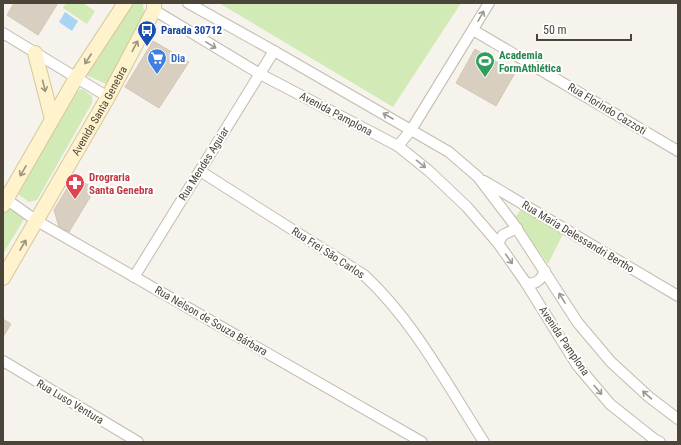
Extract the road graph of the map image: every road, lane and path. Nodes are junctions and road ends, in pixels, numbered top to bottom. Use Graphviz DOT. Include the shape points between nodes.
graph roads {
  1 [pos="125,3"];
  2 [pos="188,3"];
  3 [pos="489,3"];
  4 [pos="154,6"];
  5 [pos="473,30"];
  6 [pos="3,33"];
  7 [pos="274,51"];
  8 [pos="35,53"];
  9 [pos="260,74"];
  10 [pos="76,78"];
  11 [pos="108,97"];
  12 [pos="52,119"];
  13 [pos="411,130"];
  14 [pos="398,146"];
  15 [pos="678,151"];
  16 [pos="200,171"];
  17 [pos="478,177"];
  18 [pos="4,200"];
  19 [pos="37,221"];
  20 [pos="517,228"];
  21 [pos="498,242"];
  22 [pos="545,271"];
  23 [pos="134,277"];
  24 [pos="3,278"];
  25 [pos="526,283"];
  26 [pos="678,296"];
  27 [pos="3,361"];
  28 [pos="678,419"];
  29 [pos="138,442"];
  30 [pos="422,442"];
  31 [pos="484,442"];
  32 [pos="660,442"];
  1 -- 10 [label="street, one-way"];
  2 -- 7 [label="street, Avenida Pamplona"];
  5 -- 3 [label="street, one-way"];
  4 -- 9 [label="street, Avenida Pamplona, one-way"];
  11 -- 4 [label="street, Avenida Santa Genebra, one-way"];
  5 -- 13 [label="street"];
  5 -- 15 [label="street, Rua Florindo Cazzoti"];
  6 -- 8 [label="street"];
  7 -- 9 [label="street, Rua Mendes Aguiar"];
  13 -- 7 [label="street, Avenida Pamplona, one-way"];
  8 -- 10 [label="street"];
  8 -- 12 [label="street, one-way"];
  9 -- 14 [label="street, Avenida Pamplona"];
  9 -- 16 [label="street, Rua Mendes Aguiar"];
  10 -- 11 [label="street"];
  10 -- 12 [label="street"];
  11 -- 19 [label="street, Avenida Santa Genebra"];
  12 -- 18 [label="street, one-way"];
  13 -- 14 [label="street"];
  13 -- 17 [label="street, Avenida Pamplona" via="449,152"];
  14 -- 21 [label="street, Avenida Pamplona, one-way" via="467,207"];
  16 -- 23 [label="street, Rua Mendes Aguiar"];
  16 -- 31 [label="street, Rua Frei São Carlos" via="364,275 380,289 410,327"];
  17 -- 20 [label="street, Avenida Pamplona"];
  17 -- 26 [label="street, Rua Maria Delessandri Bertho"];
  18 -- 19 [label="street, Rua Nelson de Souza Bárbara"];
  19 -- 23 [label="street, Rua Nelson de Souza Bárbara"];
  24 -- 19 [label="street, Avenida Santa Genebra, one-way"];
  20 -- 21 [label="street" via="503,235"];
  20 -- 22 [label="street, Avenida Pamplona"];
  21 -- 25 [label="street, Avenida Pamplona, one-way"];
  22 -- 25 [label="street" via="542,279 536,283"];
  28 -- 22 [label="street, Avenida Pamplona, one-way" via="649,397 611,362 578,323"];
  23 -- 30 [label="street, Rua Nelson de Souza Bárbara"];
  25 -- 32 [label="street, Avenida Pamplona, one-way" via="578,365 610,404"];
  27 -- 29 [label="street, Rua Luso Ventura"];
}
